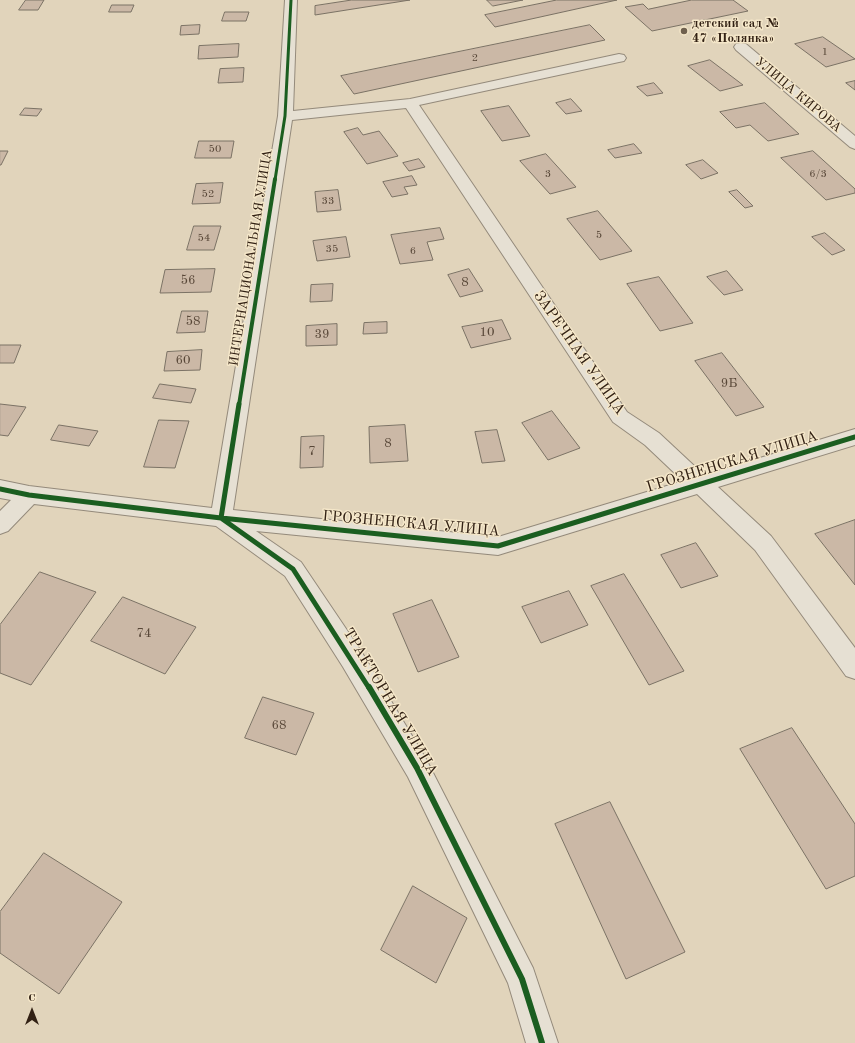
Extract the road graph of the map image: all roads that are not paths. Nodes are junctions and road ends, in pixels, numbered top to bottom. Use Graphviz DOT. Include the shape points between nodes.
graph roads {
  1 [pos="291,0"];
  2 [pos="740,47"];
  3 [pos="619,58"];
  4 [pos="410,103"];
  5 [pos="285,116"];
  6 [pos="855,144"];
  7 [pos="855,437"];
  8 [pos="702,484"];
  9 [pos="0,489"];
  10 [pos="30,495"];
  11 [pos="221,518"];
  12 [pos="0,525"];
  13 [pos="855,668"];
  14 [pos="542,1043"];
  1 -- 5 [label="street, ИНТЕРНАЦИОНАЛЬНАЯ УЛИЦА"];
  2 -- 6 [label="street, УЛИЦА КИРОВА"];
  3 -- 4 [label="street"];
  4 -- 5 [label="street"];
  4 -- 8 [label="street, ЗАРЕЧНАЯ УЛИЦА" via="620,417 652,439"];
  5 -- 11 [label="street, ИНТЕРНАЦИОНАЛЬНАЯ УЛИЦА"];
  7 -- 8 [label="street, ГРОЗНЕНСКАЯ УЛИЦА"];
  8 -- 11 [label="street, ГРОЗНЕНСКАЯ УЛИЦА" via="498,546"];
  8 -- 13 [label="street, ЗАРЕЧНАЯ УЛИЦА" via="763,543"];
  9 -- 10 [label="street, ГРОЗНЕНСКАЯ УЛИЦА"];
  10 -- 11 [label="street, ГРОЗНЕНСКАЯ УЛИЦА"];
  10 -- 12 [label="street"];
  11 -- 14 [label="street, ТРАКТОРНАЯ УЛИЦА" via="293,569 352,659 417,768 522,979"];
}
